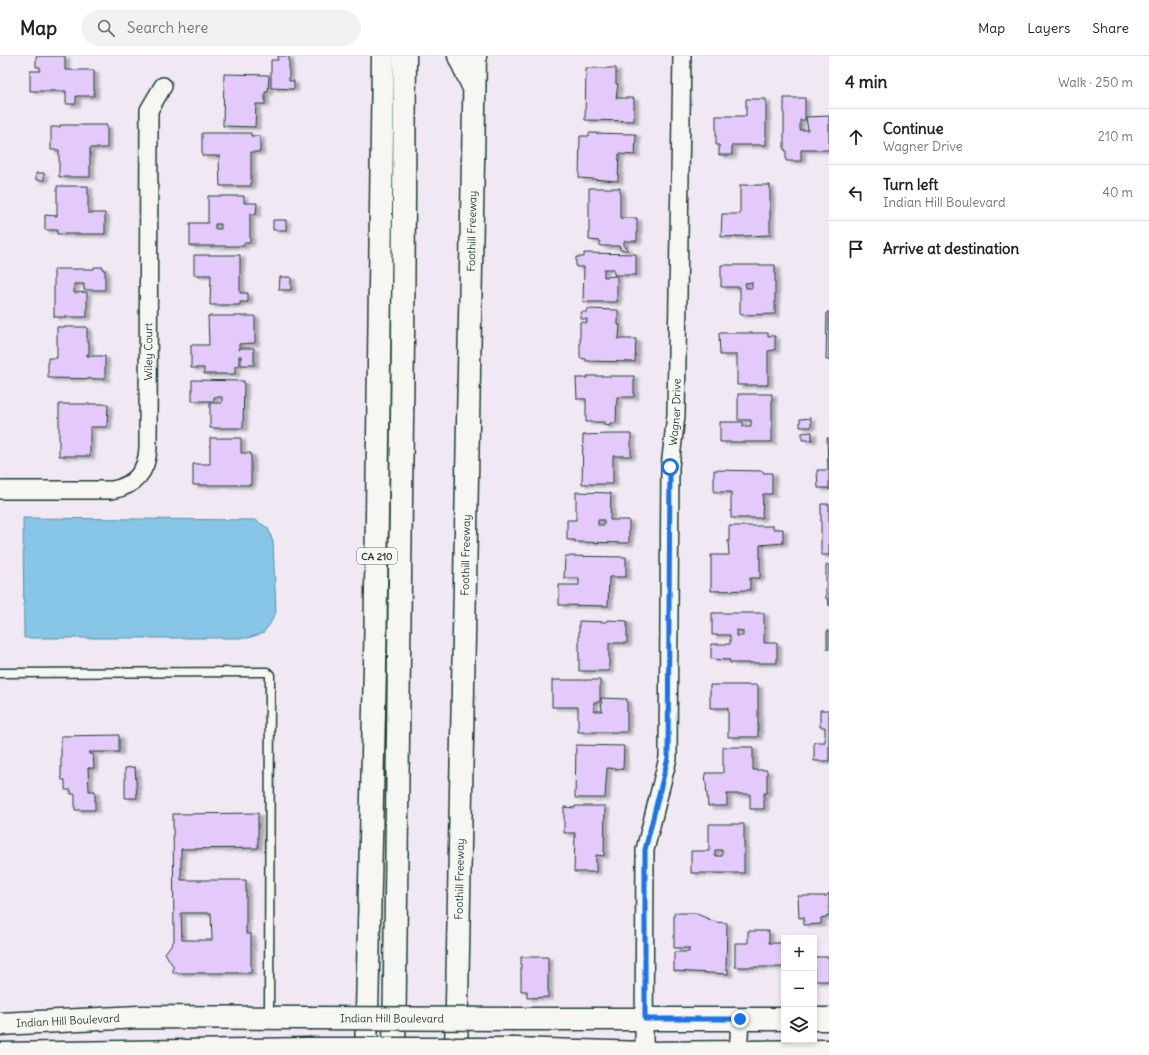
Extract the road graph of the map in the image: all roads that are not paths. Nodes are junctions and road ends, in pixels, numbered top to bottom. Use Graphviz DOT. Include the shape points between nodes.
graph roads {
  1 [pos="383,56"];
  2 [pos="405,56"];
  3 [pos="459,56"];
  4 [pos="475,56"];
  5 [pos="682,56"];
  6 [pos="163,86"];
  7 [pos="475,91"];
  8 [pos="0,490"];
  9 [pos="0,673"];
  10 [pos="269,1018"];
  11 [pos="645,1019"];
  12 [pos="740,1019"];
  13 [pos="781,1019"];
  14 [pos="817,1019"];
  15 [pos="829,1019"];
  16 [pos="0,1024"];
  17 [pos="829,1051"];
  18 [pos="644,1053"];
  19 [pos="0,1054"];
  20 [pos="738,1054"];
  21 [pos="366,1055"];
  22 [pos="394,1055"];
  23 [pos="456,1055"];
  1 -- 21 [label="main road, CA 210" via="375,668"];
  2 -- 22 [label="main road"];
  3 -- 7 [label="main road"];
  4 -- 7 [label="main road, Foothill Freeway"];
  5 -- 11 [label="street, Wagner Drive" via="676,415 670,467 668,758 645,850"];
  6 -- 8 [label="street, Wiley Court" via="149,110 148,448 144,467 134,481 112,490"];
  7 -- 23 [label="main road, Foothill Freeway"];
  9 -- 10 [label="lane" via="267,672 271,679"];
  10 -- 11 [label="main road, Indian Hill Boulevard, bridge"];
  10 -- 16 [label="main road, Indian Hill Boulevard" via="140,1017"];
  11 -- 12 [label="main road, Indian Hill Boulevard"];
  11 -- 18 [label="street, Wagner Drive"];
  12 -- 13 [label="main road, Indian Hill Boulevard"];
  12 -- 20 [label="street"];
  14 -- 15 [label="main road"];
  17 -- 20 [label="main road"];
  18 -- 19 [label="main road, bridge" via="308,1049"];
  18 -- 20 [label="main road"];
}
